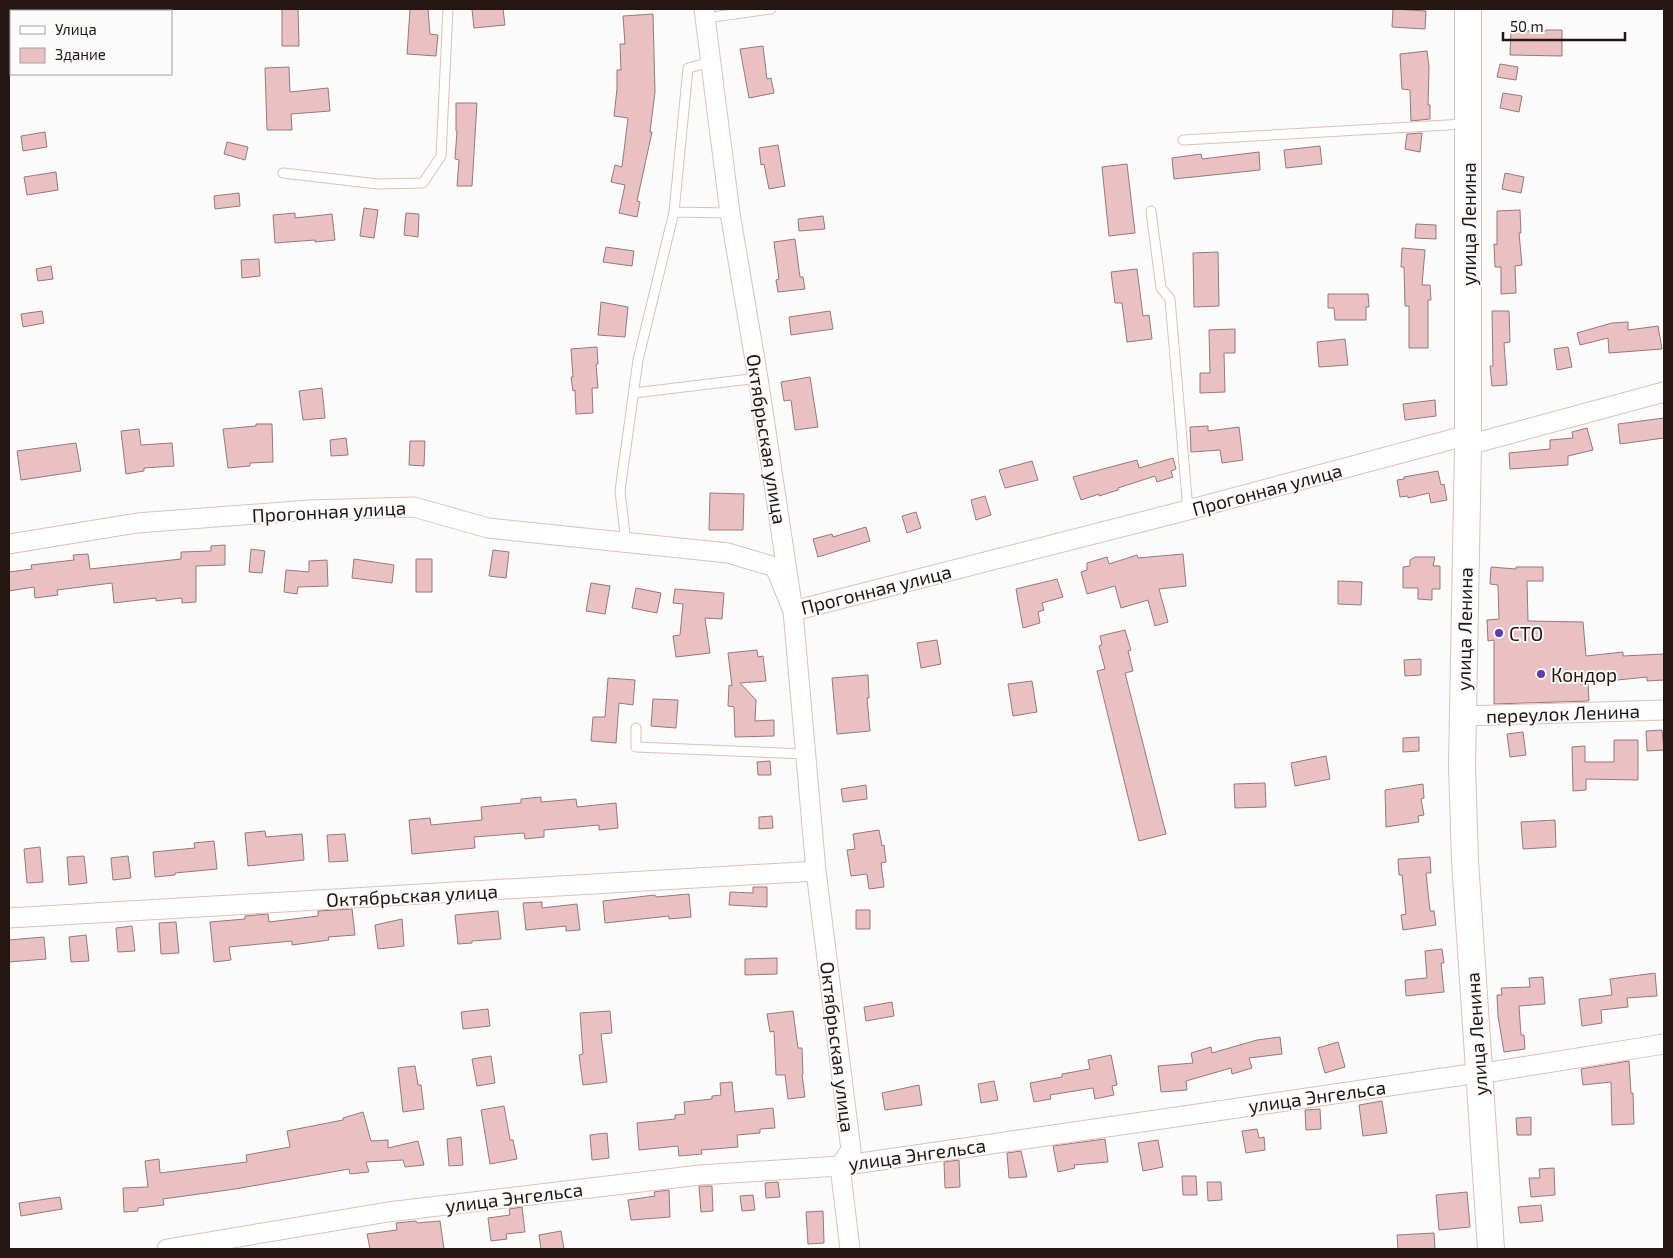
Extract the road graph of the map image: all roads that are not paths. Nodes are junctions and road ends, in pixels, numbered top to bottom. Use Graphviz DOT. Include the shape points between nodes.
graph roads {
  1 [pos="448,9"];
  2 [pos="771,9"];
  3 [pos="1468,9"];
  4 [pos="705,14"];
  5 [pos="711,62"];
  6 [pos="1468,124"];
  7 [pos="1183,140"];
  8 [pos="283,173"];
  9 [pos="1150,211"];
  10 [pos="674,212"];
  11 [pos="730,213"];
  12 [pos="758,378"];
  13 [pos="1664,392"];
  14 [pos="634,393"];
  15 [pos="1468,445"];
  16 [pos="1188,510"];
  17 [pos="626,543"];
  18 [pos="9,544"];
  19 [pos="793,611"];
  20 [pos="1664,710"];
  21 [pos="1463,716"];
  22 [pos="636,728"];
  23 [pos="806,754"];
  24 [pos="816,872"];
  25 [pos="9,918"];
  26 [pos="1664,1044"];
  27 [pos="1478,1074"];
  28 [pos="840,1166"];
  29 [pos="167,1249"];
  30 [pos="850,1249"];
  31 [pos="1491,1249"];
  1 -- 8 [label="lane" via="441,156 423,183 378,184"];
  2 -- 4 [label="lane"];
  3 -- 6 [label="street, улица Ленина"];
  4 -- 5 [label="street, Октябрьская улица"];
  5 -- 10 [label="lane" via="688,68"];
  5 -- 11 [label="street, Октябрьская улица"];
  6 -- 7 [label="lane"];
  6 -- 15 [label="street, улица Ленина"];
  9 -- 16 [label="lane" via="1161,288 1170,299"];
  10 -- 11 [label="lane"];
  10 -- 14 [label="lane" via="638,360"];
  11 -- 12 [label="street, Октябрьская улица"];
  12 -- 14 [label="lane"];
  12 -- 19 [label="street, Октябрьская улица"];
  13 -- 15 [label="street, Прогонная улица"];
  14 -- 17 [label="lane" via="620,491"];
  15 -- 16 [label="street, Прогонная улица" via="1457,438"];
  15 -- 21 [label="street, улица Ленина"];
  16 -- 19 [label="street, Прогонная улица"];
  17 -- 18 [label="street, Прогонная улица" via="488,528 414,507 308,510 137,523"];
  17 -- 19 [label="street, Прогонная улица" via="728,553 775,567"];
  19 -- 23 [label="street, Октябрьская улица"];
  20 -- 21 [label="street, переулок Ленина"];
  21 -- 27 [label="street, улица Ленина" via="1465,861"];
  22 -- 23 [label="lane" via="636,747"];
  23 -- 24 [label="street, Октябрьская улица"];
  24 -- 25 [label="street, Октябрьская улица"];
  24 -- 28 [label="street, Октябрьская улица" via="851,1150"];
  26 -- 27 [label="street, улица Энгельса"];
  27 -- 28 [label="street, улица Энгельса"];
  27 -- 31 [label="street, улица Ленина"];
  28 -- 29 [label="street, улица Энгельса" via="700,1175 388,1212"];
  28 -- 30 [label="street"];
}
